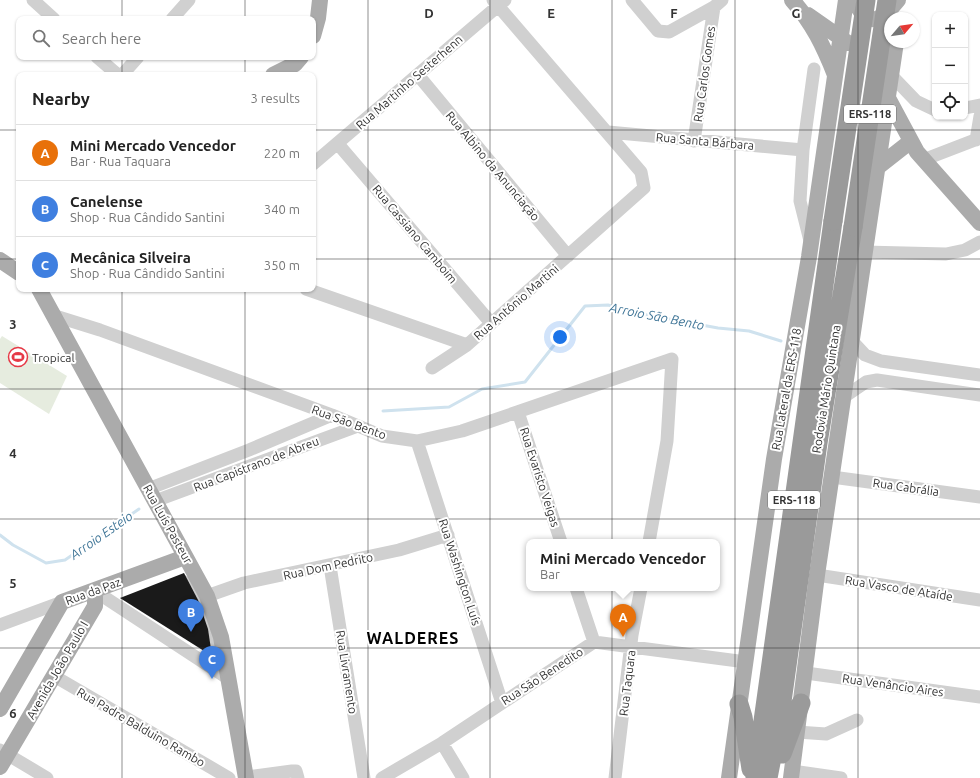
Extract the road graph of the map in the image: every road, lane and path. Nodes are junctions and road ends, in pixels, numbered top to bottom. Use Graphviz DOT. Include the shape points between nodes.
graph roads {
  1 [pos="189,0"];
  2 [pos="320,0"];
  3 [pos="632,0"];
  4 [pos="792,0"];
  5 [pos="849,0"];
  6 [pos="866,0"];
  7 [pos="887,0"];
  8 [pos="898,0"];
  9 [pos="902,0"];
  10 [pos="499,2"];
  11 [pos="41,3"];
  12 [pos="718,3"];
  13 [pos="901,12"];
  14 [pos="804,14"];
  15 [pos="52,16"];
  16 [pos="175,16"];
  17 [pos="316,25"];
  18 [pos="841,38"];
  19 [pos="895,48"];
  20 [pos="859,50"];
  21 [pos="101,60"];
  22 [pos="135,60"];
  23 [pos="298,60"];
  24 [pos="814,69"];
  25 [pos="115,72"];
  26 [pos="125,72"];
  27 [pos="279,72"];
  28 [pos="836,74"];
  29 [pos="418,75"];
  30 [pos="890,87"];
  31 [pos="980,105"];
  32 [pos="859,107"];
  33 [pos="968,107"];
  34 [pos="932,109"];
  35 [pos="980,116"];
  36 [pos="884,128"];
  37 [pos="608,132"];
  38 [pos="978,139"];
  39 [pos="694,141"];
  40 [pos="338,144"];
  41 [pos="802,150"];
  42 [pos="915,153"];
  43 [pos="316,162"];
  44 [pos="878,166"];
  45 [pos="820,177"];
  46 [pos="874,188"];
  47 [pos="980,224"];
  48 [pos="980,242"];
  49 [pos="811,245"];
  50 [pos="864,252"];
  51 [pos="568,256"];
  52 [pos="40,292"];
  53 [pos="315,292"];
  54 [pos="52,315"];
  55 [pos="491,324"];
  56 [pos="852,340"];
  57 [pos="467,345"];
  58 [pos="923,367"];
  59 [pos="432,368"];
  60 [pos="980,375"];
  61 [pos="922,386"];
  62 [pos="980,395"];
  63 [pos="844,397"];
  64 [pos="518,412"];
  65 [pos="332,415"];
  66 [pos="358,426"];
  67 [pos="417,441"];
  68 [pos="249,450"];
  69 [pos="254,464"];
  70 [pos="832,477"];
  71 [pos="152,495"];
  72 [pos="980,497"];
  73 [pos="448,535"];
  74 [pos="560,539"];
  75 [pos="650,539"];
  76 [pos="185,557"];
  77 [pos="330,566"];
  78 [pos="817,575"];
  79 [pos="95,591"];
  80 [pos="577,591"];
  81 [pos="640,591"];
  82 [pos="207,596"];
  83 [pos="980,600"];
  84 [pos="62,602"];
  85 [pos="0,625"];
  86 [pos="594,642"];
  87 [pos="631,648"];
  88 [pos="746,662"];
  89 [pos="806,673"];
  90 [pos="54,676"];
  91 [pos="229,678"];
  92 [pos="980,697"];
  93 [pos="502,702"];
  94 [pos="802,703"];
  95 [pos="739,704"];
  96 [pos="0,709"];
  97 [pos="858,720"];
  98 [pos="798,732"];
  99 [pos="442,743"];
  100 [pos="2,757"];
  101 [pos="792,774"];
  102 [pos="47,778"];
  103 [pos="229,778"];
  104 [pos="246,778"];
  105 [pos="298,778"];
  106 [pos="364,778"];
  107 [pos="382,778"];
  108 [pos="463,778"];
  109 [pos="615,778"];
  110 [pos="728,778"];
  111 [pos="752,778"];
  112 [pos="755,778"];
  113 [pos="768,778"];
  114 [pos="774,778"];
  115 [pos="841,778"];
  1 -- 16 [label="street"];
  2 -- 17 [label="main road"];
  3 -- 12 [label="street" via="658,31 669,32"];
  4 -- 14 [label="main road"];
  5 -- 8 [label="main road" via="862,15 872,20 881,18 889,12"];
  5 -- 14 [label="main road" via="831,17 819,18"];
  5 -- 18 [label="main road, Rua Lateral da ERS-118"];
  6 -- 112 [label="highway, Rodovia Mário Quintana / ERS-118, bridge"];
  7 -- 113 [label="highway, Rodovia Mário Quintana / ERS-118, bridge" via="818,443 780,716"];
  9 -- 13 [label="main road"];
  10 -- 29 [label="street, Rua Martinho Sesterhenn"];
  10 -- 37 [label="street"];
  11 -- 15 [label="street"];
  12 -- 39 [label="street, Rua Carlos Gomes"];
  14 -- 18 [label="main road"];
  14 -- 28 [label="main road"];
  18 -- 20 [label="main road"];
  18 -- 28 [label="main road, Rua Lateral da ERS-118"];
  19 -- 30 [label="main road"];
  20 -- 28 [label="main road" via="843,58"];
  20 -- 30 [label="main road" via="880,56"];
  21 -- 25 [label="street"];
  22 -- 26 [label="street"];
  23 -- 27 [label="main road"];
  24 -- 41 [label="street"];
  28 -- 32 [label="main road" via="843,99"];
  28 -- 45 [label="main road, Rua Lateral da ERS-118"];
  29 -- 40 [label="street, Rua Martinho Sesterhenn"];
  29 -- 51 [label="street, Rua Albino da Anunciação"];
  30 -- 32 [label="main road" via="877,103"];
  30 -- 34 [label="street"];
  30 -- 36 [label="main road"];
  30 -- 42 [label="main road"];
  31 -- 33 [label="street"];
  32 -- 36 [label="main road"];
  35 -- 38 [label="street"];
  36 -- 42 [label="main road"];
  36 -- 44 [label="main road"];
  37 -- 39 [label="street, Rua Santa Bárbara"];
  37 -- 51 [label="street, Rua Antônio Martini" via="641,172 644,188"];
  38 -- 42 [label="street"];
  39 -- 41 [label="street, Rua Santa Bárbara"];
  40 -- 43 [label="street, Rua Martinho Sesterhenn"];
  40 -- 55 [label="street, Rua Cassiano Camboim"];
  41 -- 49 [label="street" via="800,201"];
  42 -- 44 [label="main road"];
  42 -- 47 [label="main road"];
  44 -- 46 [label="main road"];
  45 -- 46 [label="main road" via="834,144 849,135 856,136 863,140 868,149"];
  45 -- 49 [label="main road, Rua Lateral da ERS-118"];
  46 -- 50 [label="main road"];
  48 -- 50 [label="street" via="965,250 946,254"];
  49 -- 88 [label="main road, Rua Lateral da ERS-118" via="774,459"];
  50 -- 56 [label="main road"];
  51 -- 55 [label="street, Rua Antônio Martini"];
  52 -- 54 [label="main road, Rua Luís Pasteur"];
  53 -- 57 [label="street, Rua Antônio Martini"];
  54 -- 65 [label="street, Rua São Bento" via="100,330"];
  54 -- 71 [label="main road, Rua Luís Pasteur"];
  55 -- 57 [label="street, Rua Antônio Martini"];
  56 -- 58 [label="street" via="870,358"];
  56 -- 63 [label="main road"];
  57 -- 59 [label="street"];
  58 -- 60 [label="street"];
  58 -- 61 [label="street"];
  61 -- 62 [label="street"];
  61 -- 63 [label="street" via="877,380 863,384"];
  63 -- 70 [label="main road"];
  64 -- 67 [label="street, Rua São Bento" via="462,431"];
  64 -- 74 [label="street, Rua Evaristo Veigas"];
  64 -- 75 [label="street, Rua São Bento" via="672,358 667,441"];
  65 -- 66 [label="street, Rua São Bento"];
  65 -- 68 [label="street, Rua Capistrano de Abreu"];
  66 -- 67 [label="street, Rua São Bento" via="382,436"];
  66 -- 69 [label="street, Rua Capistrano de Abreu"];
  67 -- 73 [label="street, Rua Washington Luís"];
  68 -- 69 [label="street"];
  68 -- 71 [label="street, Rua Capistrano de Abreu"];
  69 -- 71 [label="street, Rua Capistrano de Abreu"];
  70 -- 72 [label="street, Rua Cabrália"];
  70 -- 78 [label="main road"];
  71 -- 76 [label="main road, Rua Luís Pasteur"];
  73 -- 77 [label="street, Rua Dom Pedrito"];
  73 -- 93 [label="street, Rua Washington Luís"];
  76 -- 79 [label="main road, Rua da Paz"];
  76 -- 82 [label="main road, Rua Luís Pasteur"];
  77 -- 82 [label="street, Rua Dom Pedrito" via="244,583"];
  77 -- 106 [label="street, Rua Livramento"];
  78 -- 83 [label="street, Rua Vasco de Ataíde"];
  78 -- 89 [label="main road"];
  79 -- 84 [label="main road, Rua da Paz"];
  79 -- 90 [label="main road, Avenida João Paulo I" via="95,606"];
  79 -- 91 [label="street"];
  80 -- 86 [label="street"];
  81 -- 87 [label="street, Rua Taquara"];
  82 -- 91 [label="main road, Rua Luís Pasteur" via="221,637"];
  84 -- 85 [label="street, Rua da Paz"];
  84 -- 96 [label="main road"];
  86 -- 87 [label="street, Rua São Benedito"];
  86 -- 93 [label="street, Rua São Benedito"];
  87 -- 88 [label="street, Rua São Benedito"];
  87 -- 109 [label="street, Rua Taquara"];
  88 -- 95 [label="main road, Rua Lateral da ERS-118"];
  89 -- 92 [label="street, Rua Venâncio Aires"];
  89 -- 94 [label="main road"];
  90 -- 100 [label="main road, Avenida João Paulo I"];
  90 -- 103 [label="street, Rua Padre Balduino Rambo"];
  91 -- 104 [label="main road, Rua Luís Pasteur"];
  93 -- 99 [label="street, Rua São Benedito"];
  94 -- 98 [label="main road"];
  94 -- 114 [label="highway"];
  95 -- 110 [label="main road, Rua Lateral da ERS-118"];
  95 -- 111 [label="highway"];
  97 -- 98 [label="street" via="826,734"];
  98 -- 101 [label="main road"];
  99 -- 107 [label="street, Rua São Benedito"];
  99 -- 108 [label="street"];
  100 -- 102 [label="street"];
  101 -- 115 [label="street"];
  104 -- 105 [label="street" via="292,771 296,771"];
}
